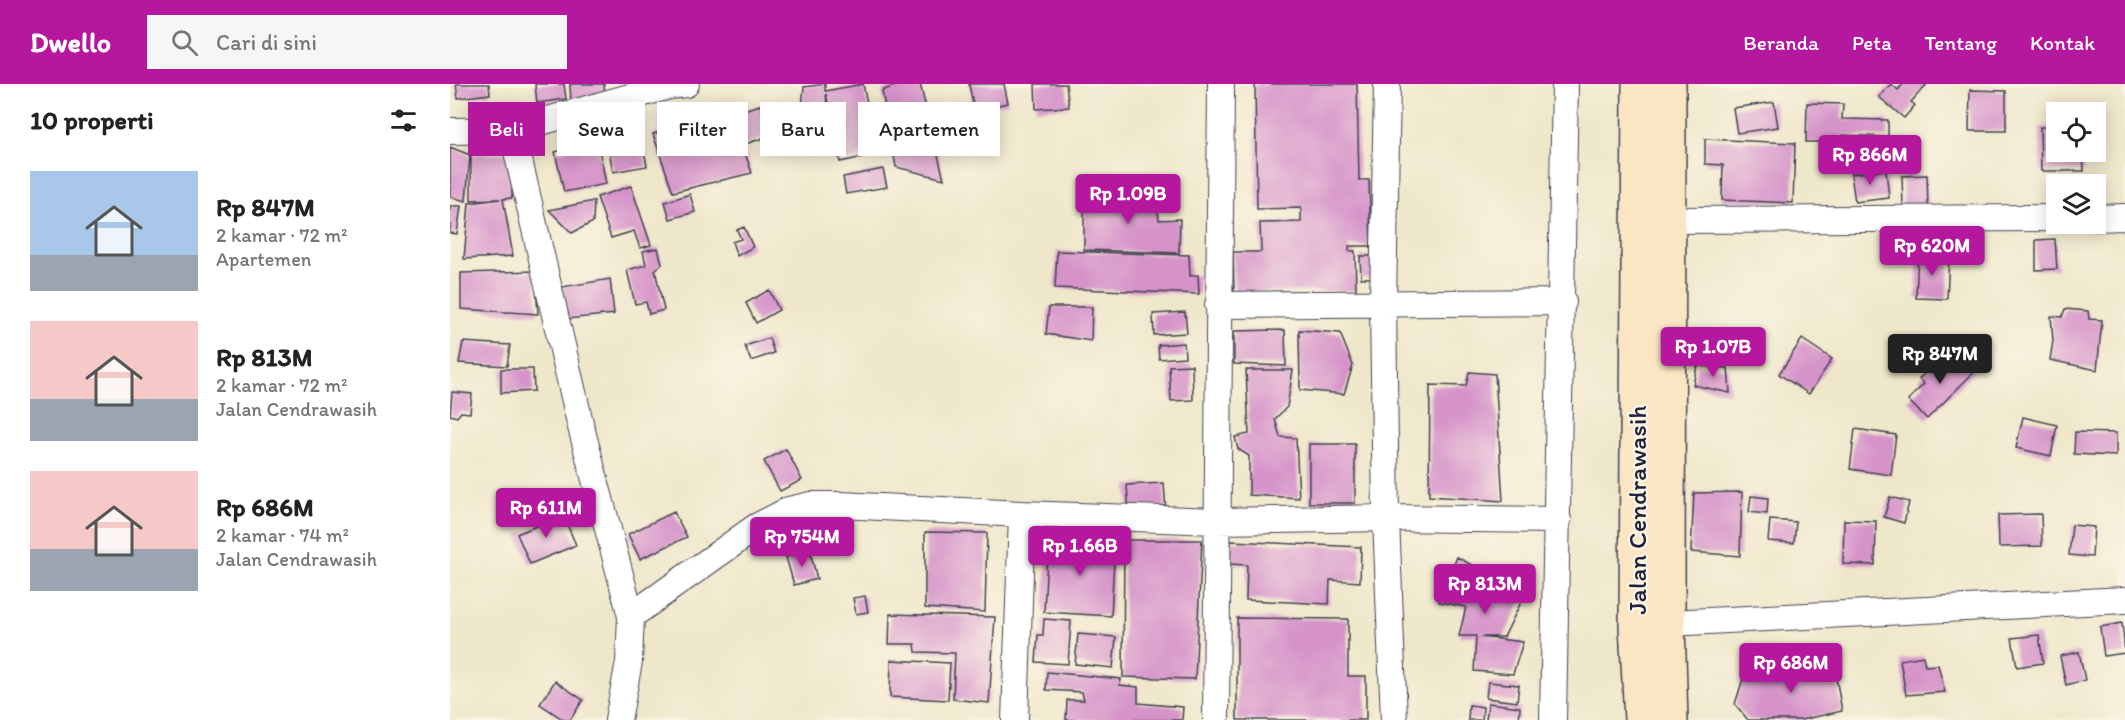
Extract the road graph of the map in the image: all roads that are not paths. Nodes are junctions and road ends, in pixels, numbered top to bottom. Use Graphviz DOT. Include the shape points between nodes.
graph roads {
  1 [pos="686,84"];
  2 [pos="1221,84"];
  3 [pos="1387,84"];
  4 [pos="1565,84"];
  5 [pos="1639,84"];
  6 [pos="1669,84"];
  7 [pos="545,121"];
  8 [pos="450,131"];
  9 [pos="468,131"];
  10 [pos="518,156"];
  11 [pos="2125,217"];
  12 [pos="2046,218"];
  13 [pos="2106,218"];
  14 [pos="1668,220"];
  15 [pos="1563,302"];
  16 [pos="1218,305"];
  17 [pos="1383,305"];
  18 [pos="1022,514"];
  19 [pos="1386,518"];
  20 [pos="1558,520"];
  21 [pos="1217,521"];
  22 [pos="2125,600"];
  23 [pos="631,616"];
  24 [pos="1668,623"];
  25 [pos="618,720"];
  26 [pos="1015,720"];
  27 [pos="1216,720"];
  28 [pos="1394,720"];
  29 [pos="1553,720"];
  30 [pos="1641,720"];
  31 [pos="1671,720"];
  1 -- 7 [label="street"];
  2 -- 16 [label="street"];
  3 -- 17 [label="street"];
  4 -- 15 [label="street"];
  5 -- 30 [label="main road, Jalan Cendrawasih" via="1636,625"];
  6 -- 14 [label="main road, Jalan Cendrawasih"];
  8 -- 9 [label="street"];
  10 -- 23 [label="street" via="592,472"];
  11 -- 13 [label="street"];
  12 -- 14 [label="street"];
  14 -- 24 [label="main road, Jalan Cendrawasih"];
  15 -- 17 [label="street"];
  15 -- 20 [label="street"];
  16 -- 17 [label="street"];
  16 -- 21 [label="street"];
  17 -- 19 [label="street"];
  18 -- 21 [label="street"];
  18 -- 23 [label="street" via="840,505 789,510 756,526"];
  18 -- 26 [label="street"];
  19 -- 20 [label="street"];
  19 -- 21 [label="street"];
  19 -- 28 [label="street"];
  20 -- 29 [label="street"];
  21 -- 27 [label="street"];
  22 -- 24 [label="street"];
  23 -- 25 [label="street" via="629,662"];
  24 -- 31 [label="main road, Jalan Cendrawasih"];
}
